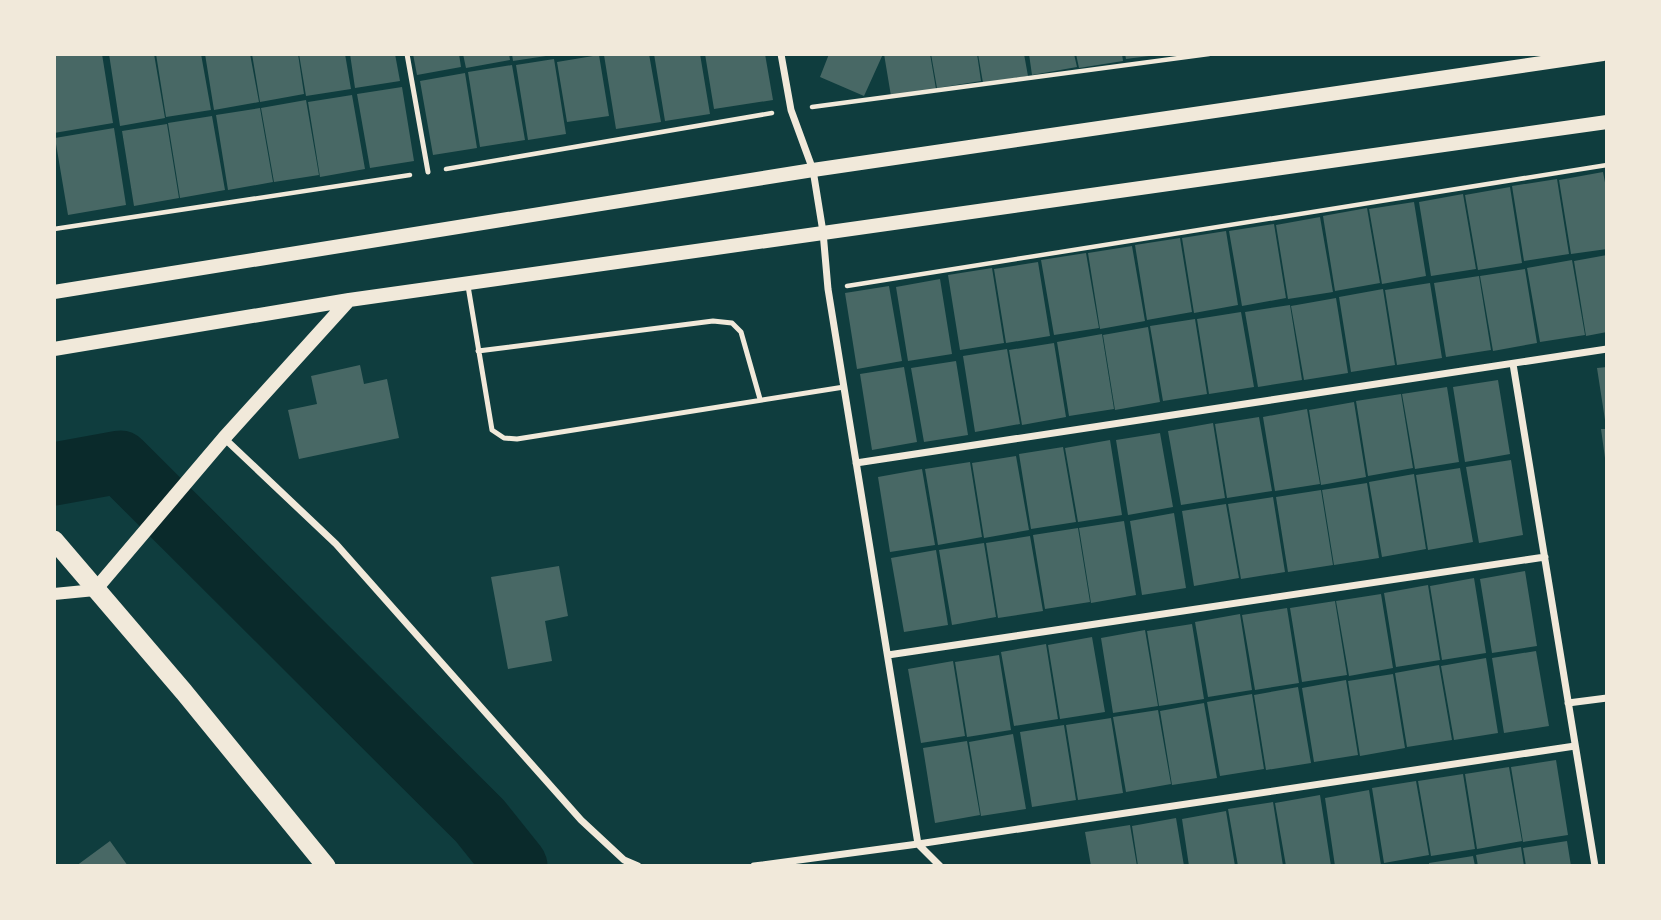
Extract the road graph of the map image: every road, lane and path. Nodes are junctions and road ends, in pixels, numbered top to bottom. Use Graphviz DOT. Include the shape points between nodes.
graph roads {
  1 [pos="407,54"];
  2 [pos="781,54"];
  3 [pos="1209,54"];
  4 [pos="1603,54"];
  5 [pos="792,110"];
  6 [pos="1607,122"];
  7 [pos="1607,165"];
  8 [pos="813,170"];
  9 [pos="428,172"];
  10 [pos="823,232"];
  11 [pos="467,284"];
  12 [pos="828,289"];
  13 [pos="54,292"];
  14 [pos="349,300"];
  15 [pos="54,349"];
  16 [pos="1607,349"];
  17 [pos="478,352"];
  18 [pos="1513,364"];
  19 [pos="844,387"];
  20 [pos="761,399"];
  21 [pos="224,438"];
  22 [pos="856,463"];
  23 [pos="54,540"];
  24 [pos="1545,557"];
  25 [pos="95,590"];
  26 [pos="54,594"];
  27 [pos="888,655"];
  28 [pos="1607,698"];
  29 [pos="1568,703"];
  30 [pos="1575,746"];
  31 [pos="918,844"];
  32 [pos="326,866"];
  33 [pos="638,866"];
  34 [pos="754,866"];
  35 [pos="940,866"];
  36 [pos="1595,866"];
  1 -- 9 [label="lane"];
  2 -- 5 [label="street"];
  3 -- 5 [label="path"];
  4 -- 8 [label="main road"];
  5 -- 8 [label="street"];
  6 -- 10 [label="main road"];
  7 -- 12 [label="path"];
  8 -- 10 [label="street"];
  8 -- 13 [label="main road"];
  10 -- 11 [label="main road"];
  10 -- 12 [label="street"];
  11 -- 14 [label="main road"];
  11 -- 17 [label="lane"];
  12 -- 19 [label="street"];
  14 -- 15 [label="main road"];
  14 -- 21 [label="main road"];
  16 -- 18 [label="street"];
  17 -- 20 [label="lane" via="713,321 732,323 741,332"];
  17 -- 20 [label="lane" via="492,430 504,439"];
  18 -- 22 [label="street"];
  18 -- 24 [label="street"];
  19 -- 20 [label="lane"];
  19 -- 22 [label="street"];
  21 -- 25 [label="main road"];
  21 -- 33 [label="street" via="337,544 581,820 624,860"];
  22 -- 27 [label="street"];
  23 -- 25 [label="highway"];
  24 -- 27 [label="street"];
  24 -- 29 [label="street"];
  25 -- 26 [label="street"];
  25 -- 32 [label="highway"];
  27 -- 31 [label="street"];
  28 -- 29 [label="street"];
  29 -- 30 [label="street"];
  30 -- 31 [label="street"];
  30 -- 36 [label="street"];
  31 -- 34 [label="street"];
  31 -- 35 [label="street"];
}
